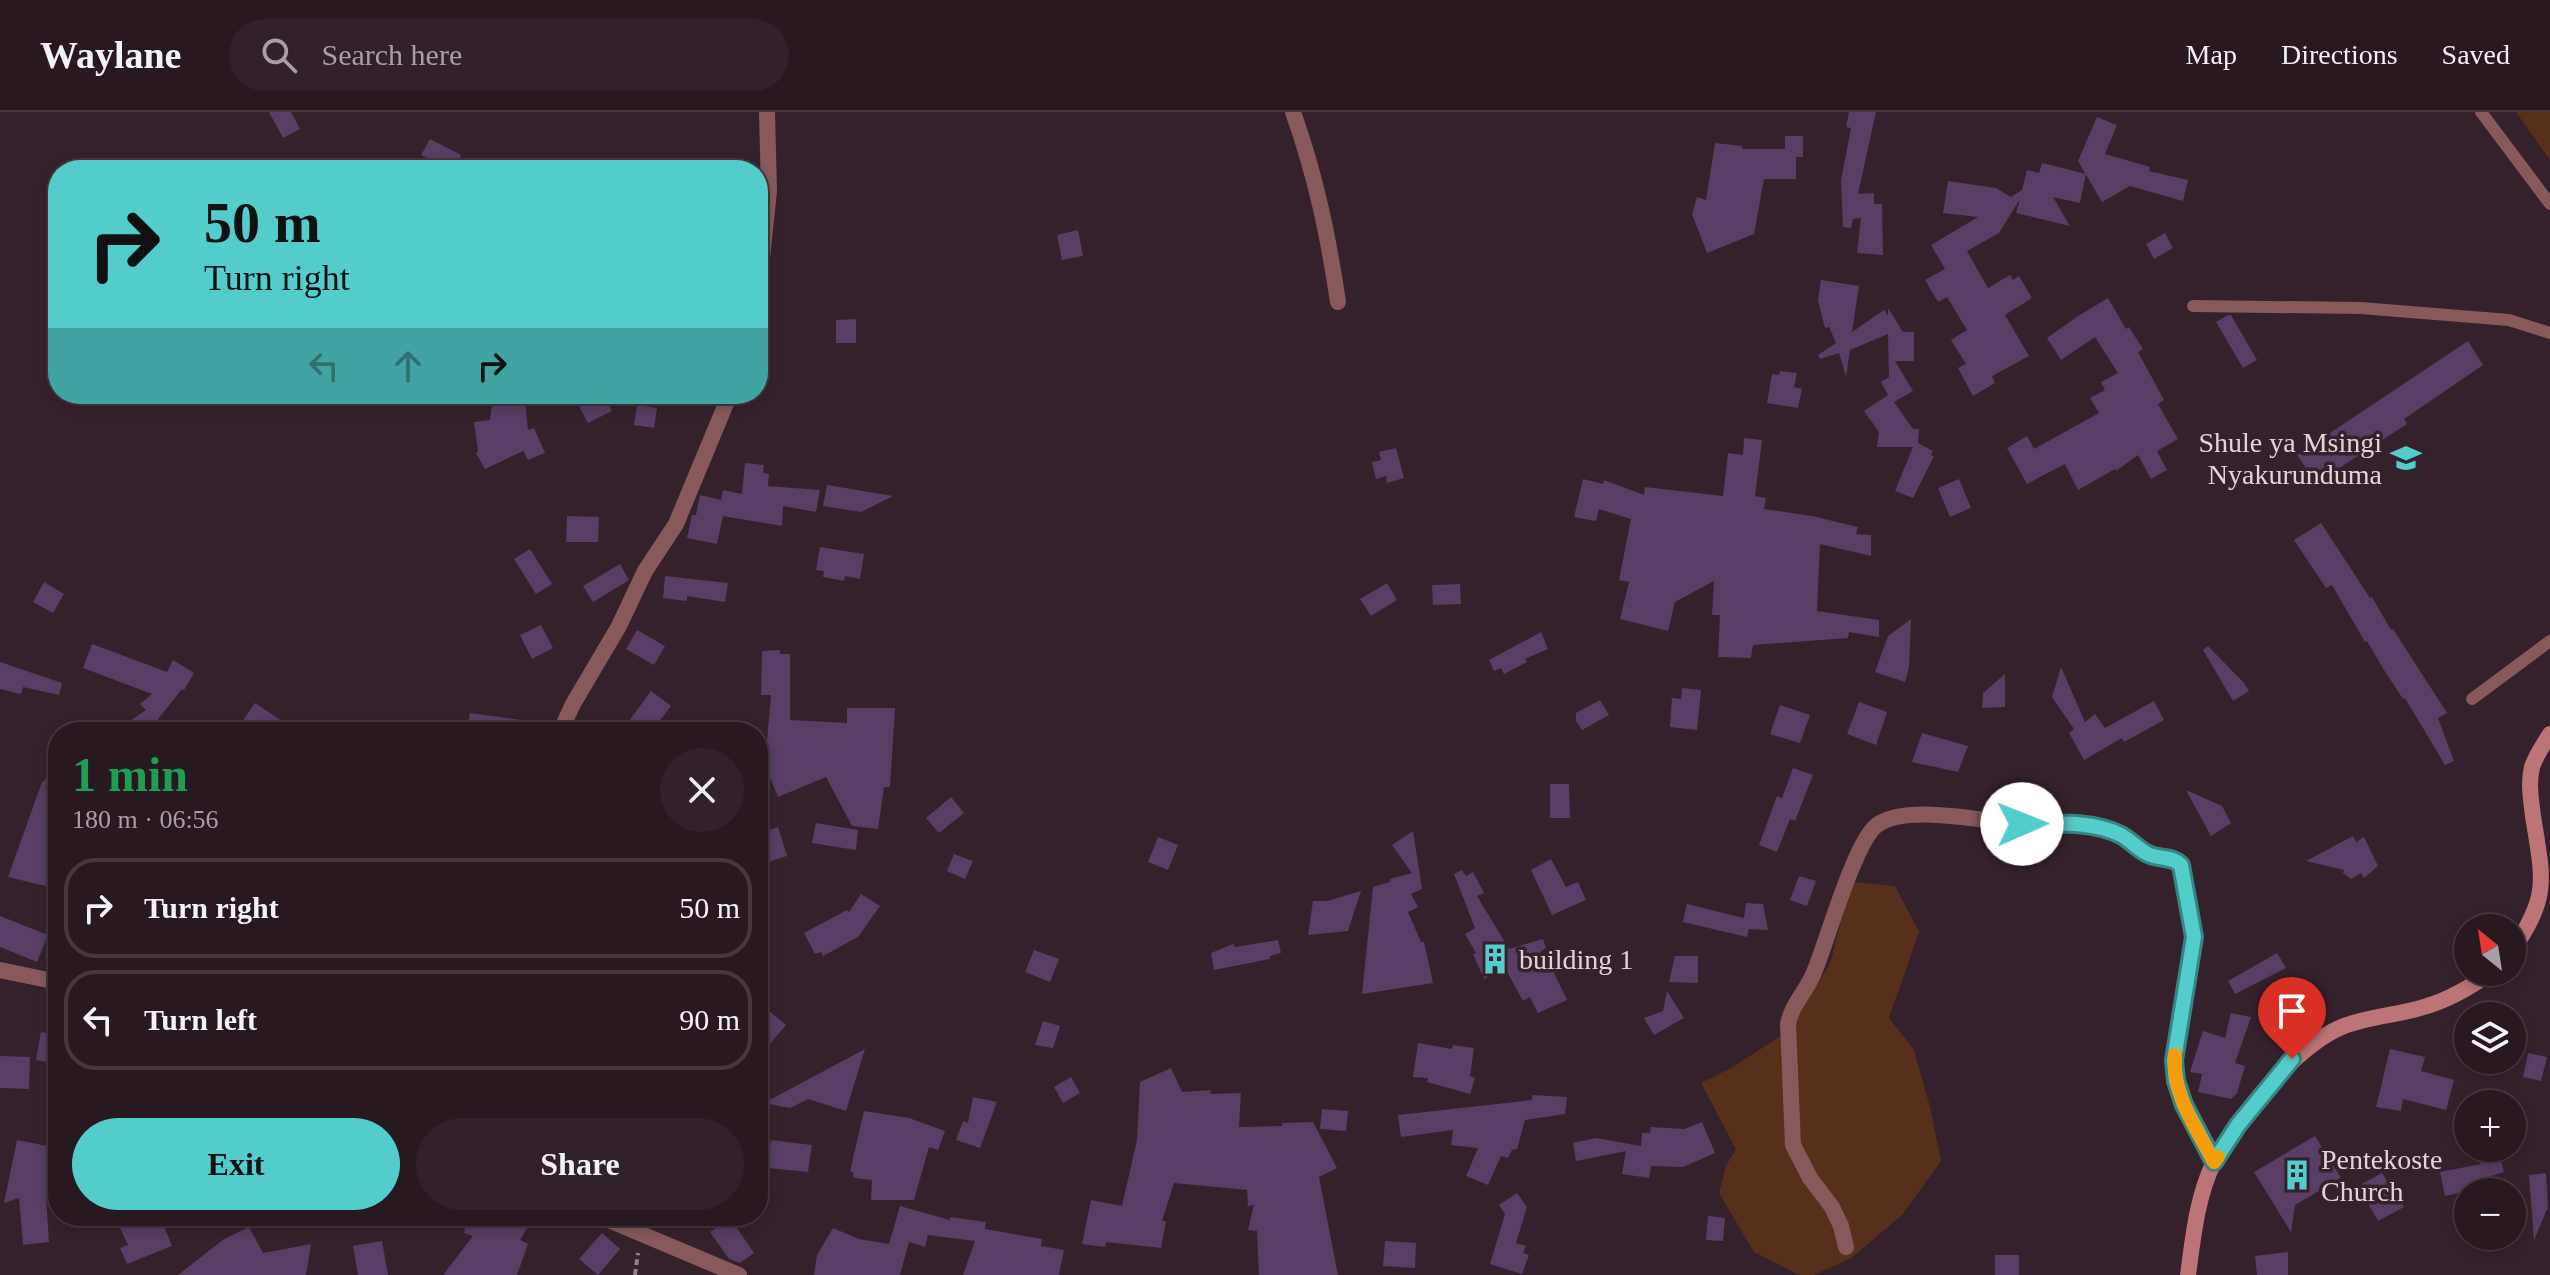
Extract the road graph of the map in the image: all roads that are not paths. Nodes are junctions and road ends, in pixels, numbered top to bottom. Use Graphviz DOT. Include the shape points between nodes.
graph roads {
  1 [pos="767,112"];
  2 [pos="1293,112"];
  3 [pos="2481,112"];
  4 [pos="768,201"];
  5 [pos="2550,204"];
  6 [pos="1338,302"];
  7 [pos="2193,306"];
  8 [pos="2550,333"];
  9 [pos="726,404"];
  10 [pos="2550,641"];
  11 [pos="2472,699"];
  12 [pos="565,722"];
  13 [pos="2550,734"];
  14 [pos="2526,931"];
  15 [pos="0,970"];
  16 [pos="48,980"];
  17 [pos="2471,986"];
  18 [pos="2214,1162"];
  19 [pos="623,1226"];
  20 [pos="1846,1247"];
  21 [pos="739,1275"];
  22 [pos="2188,1275"];
  1 -- 4 [label="street"];
  2 -- 6 [label="street" via="1325,219"];
  3 -- 5 [label="lane"];
  7 -- 8 [label="lane" via="2361,308 2509,320"];
  9 -- 12 [label="street" via="676,524"];
  10 -- 11 [label="lane"];
  13 -- 14 [label="street" via="2533,763 2529,788 2541,854 2541,893"];
  15 -- 16 [label="street"];
  17 -- 18 [label="street" via="2426,1007 2346,1025 2311,1044 2277,1076"];
  18 -- 20 [label="street" via="2176,1081 2174,1060 2194,937 2181,865 2147,854 2122,835 2079,824 1914,815 1890,819 1868,834 1816,969 1788,1024 1793,1145 1832,1207"];
  18 -- 22 [label="street"];
  19 -- 21 [label="street"];
}
